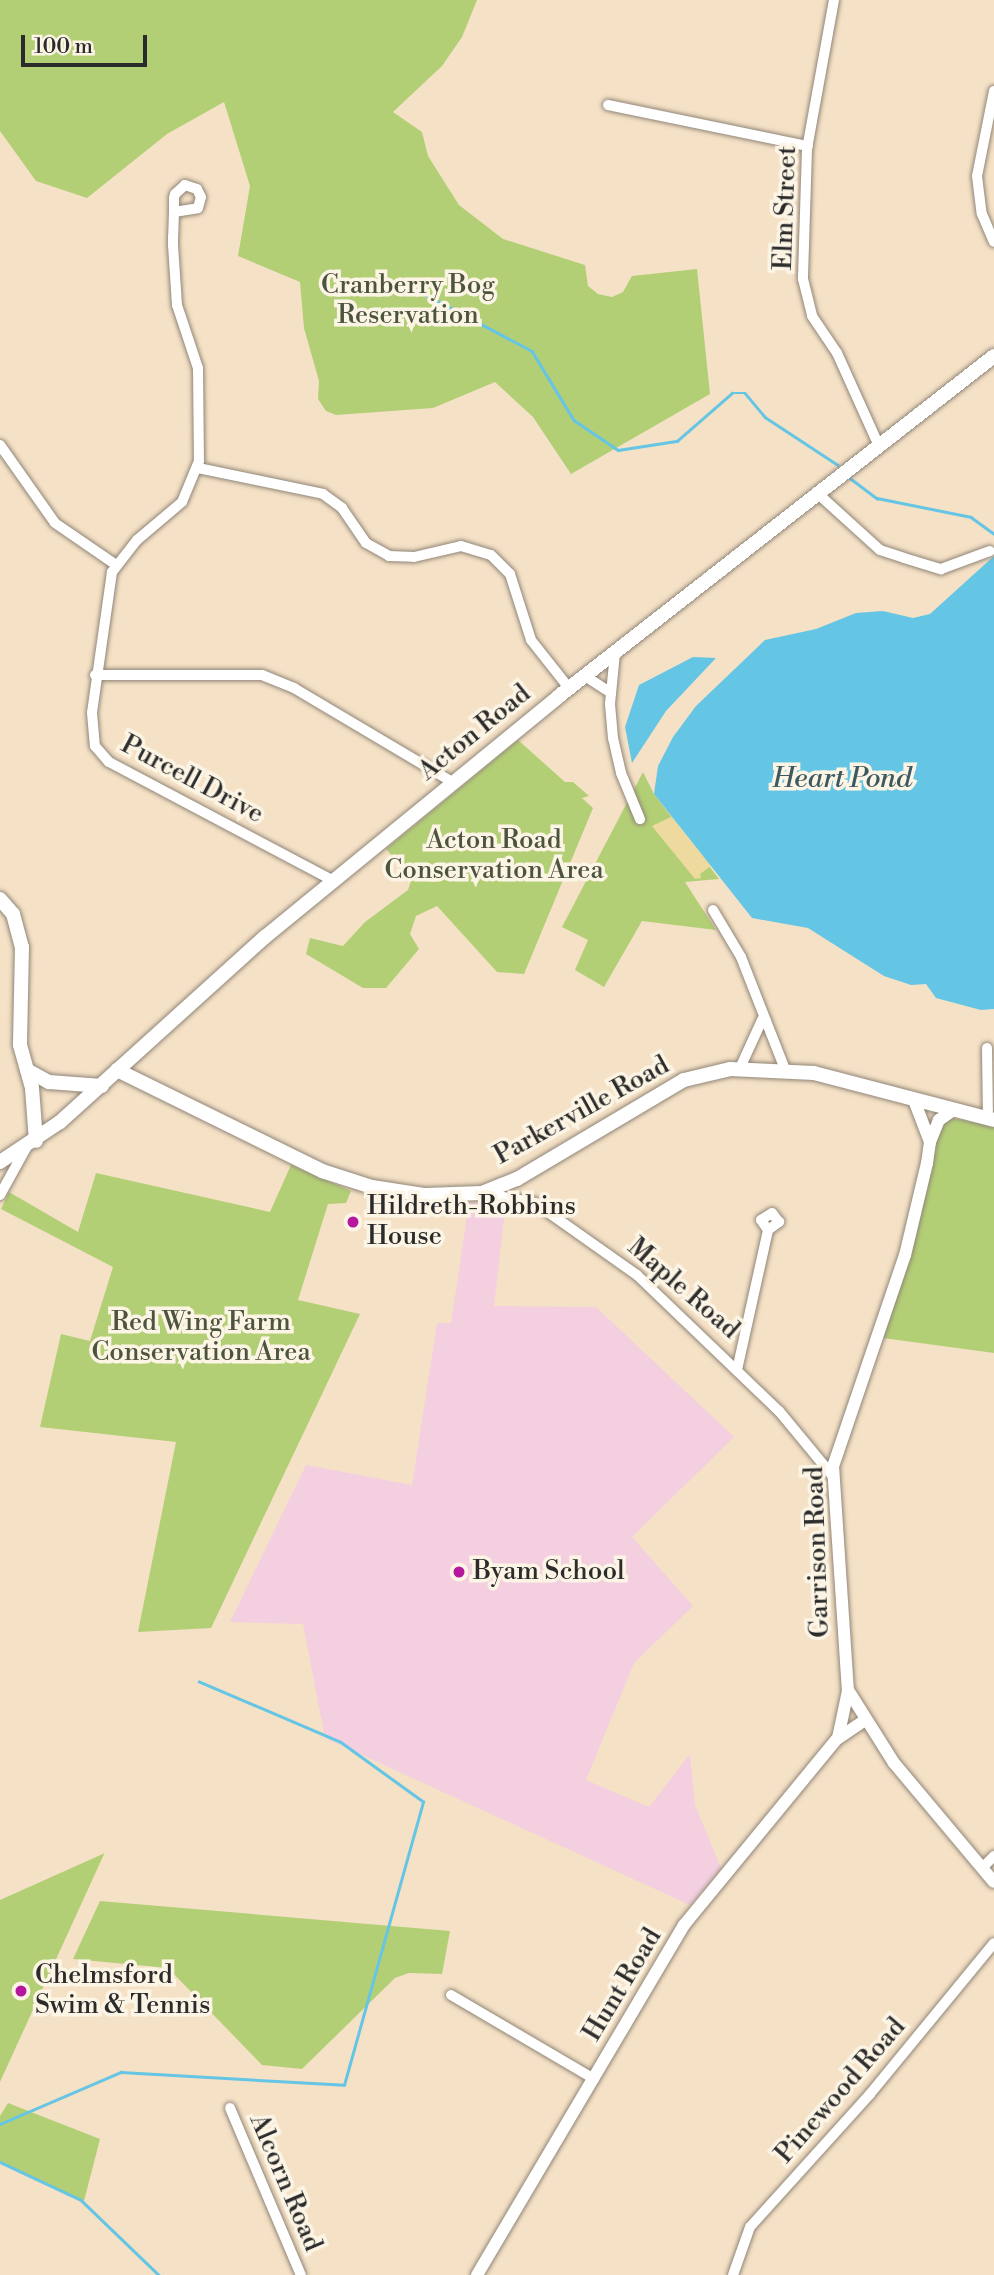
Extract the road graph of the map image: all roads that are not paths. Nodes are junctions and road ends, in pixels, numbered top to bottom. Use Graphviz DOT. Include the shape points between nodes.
graph roads {
  1 [pos="834,0"];
  2 [pos="994,91"];
  3 [pos="608,105"];
  4 [pos="808,146"];
  5 [pos="174,212"];
  6 [pos="994,242"];
  7 [pos="994,356"];
  8 [pos="0,444"];
  9 [pos="878,444"];
  10 [pos="198,468"];
  11 [pos="816,492"];
  12 [pos="990,551"];
  13 [pos="116,565"];
  14 [pos="615,653"];
  15 [pos="95,675"];
  16 [pos="585,676"];
  17 [pos="569,688"];
  18 [pos="611,693"];
  19 [pos="454,783"];
  20 [pos="640,818"];
  21 [pos="334,881"];
  22 [pos="0,899"];
  23 [pos="713,910"];
  24 [pos="762,1020"];
  25 [pos="987,1048"];
  26 [pos="740,1068"];
  27 [pos="785,1069"];
  28 [pos="27,1070"];
  29 [pos="117,1070"];
  30 [pos="102,1086"];
  31 [pos="914,1100"];
  32 [pos="952,1111"];
  33 [pos="991,1119"];
  34 [pos="930,1142"];
  35 [pos="31,1144"];
  36 [pos="0,1162"];
  37 [pos="482,1193"];
  38 [pos="0,1195"];
  39 [pos="768,1230"];
  40 [pos="737,1370"];
  41 [pos="832,1475"];
  42 [pos="848,1690"];
  43 [pos="864,1721"];
  44 [pos="838,1739"];
  45 [pos="994,1856"];
  46 [pos="982,1868"];
  47 [pos="994,1882"];
  48 [pos="994,1943"];
  49 [pos="451,1995"];
  50 [pos="594,2079"];
  51 [pos="230,2108"];
  52 [pos="301,2275"];
  53 [pos="477,2275"];
  54 [pos="733,2275"];
  1 -- 4 [label="street, Elm Street"];
  2 -- 6 [label="street" via="976,176 982,214"];
  3 -- 4 [label="street"];
  4 -- 9 [label="street, Elm Street" via="803,279 812,316 837,353"];
  5 -- 10 [label="street, Purcell Drive" via="176,298 199,378"];
  7 -- 9 [label="main road, Acton Road"];
  8 -- 13 [label="street" via="55,523"];
  9 -- 11 [label="main road, Acton Road"];
  10 -- 13 [label="street, Purcell Drive" via="182,502"];
  10 -- 17 [label="street" via="323,494 338,504 366,543 388,556 414,557 461,545 485,551 510,574 528,634"];
  11 -- 12 [label="street" via="880,550 941,569"];
  11 -- 14 [label="main road, Acton Road"];
  13 -- 15 [label="street, Purcell Drive" via="105,596"];
  14 -- 16 [label="main road, Acton Road"];
  14 -- 18 [label="street"];
  15 -- 19 [label="street" via="261,675 293,688"];
  15 -- 21 [label="street, Purcell Drive" via="95,746 109,762"];
  16 -- 17 [label="main road, Acton Road"];
  16 -- 18 [label="street"];
  17 -- 19 [label="main road, Acton Road"];
  18 -- 20 [label="street" via="621,773"];
  19 -- 21 [label="main road, Acton Road"];
  21 -- 29 [label="main road, Acton Road"];
  22 -- 28 [label="main road" via="13,914 22,947 20,1037"];
  23 -- 24 [label="street" via="741,957"];
  24 -- 26 [label="street"];
  24 -- 27 [label="street"];
  25 -- 33 [label="street"];
  26 -- 27 [label="main road, Parkerville Road"];
  26 -- 37 [label="main road, Parkerville Road" via="684,1080 555,1161"];
  27 -- 31 [label="main road, Parkerville Road"];
  28 -- 30 [label="main road" via="49,1082"];
  28 -- 35 [label="main road"];
  29 -- 30 [label="main road, Acton Road"];
  29 -- 37 [label="main road, Maple Road" via="355,1183 425,1195"];
  30 -- 35 [label="main road, Acton Road"];
  31 -- 32 [label="main road, Parkerville Road"];
  31 -- 34 [label="street"];
  32 -- 33 [label="main road, Parkerville Road"];
  32 -- 34 [label="street, Garrison Road" via="939,1120"];
  34 -- 41 [label="street, Garrison Road" via="905,1255"];
  35 -- 36 [label="main road, Acton Road"];
  35 -- 38 [label="street"];
  37 -- 40 [label="street, Maple Road" via="515,1196 544,1209 637,1275"];
  39 -- 40 [label="street"];
  40 -- 41 [label="street, Maple Road" via="794,1427"];
  41 -- 42 [label="street, Garrison Road"];
  42 -- 43 [label="street, Garrison Road"];
  42 -- 44 [label="street, Hunt Road"];
  43 -- 44 [label="street, Hunt Road"];
  43 -- 46 [label="street, Garrison Road" via="907,1781"];
  44 -- 50 [label="street, Hunt Road" via="684,1925"];
  45 -- 46 [label="street"];
  46 -- 47 [label="street, Garrison Road"];
  48 -- 54 [label="street, Pinewood Road" via="870,2094 751,2227"];
  49 -- 50 [label="street"];
  50 -- 53 [label="street, Hunt Road"];
  51 -- 52 [label="street, Alcorn Road"];
}
